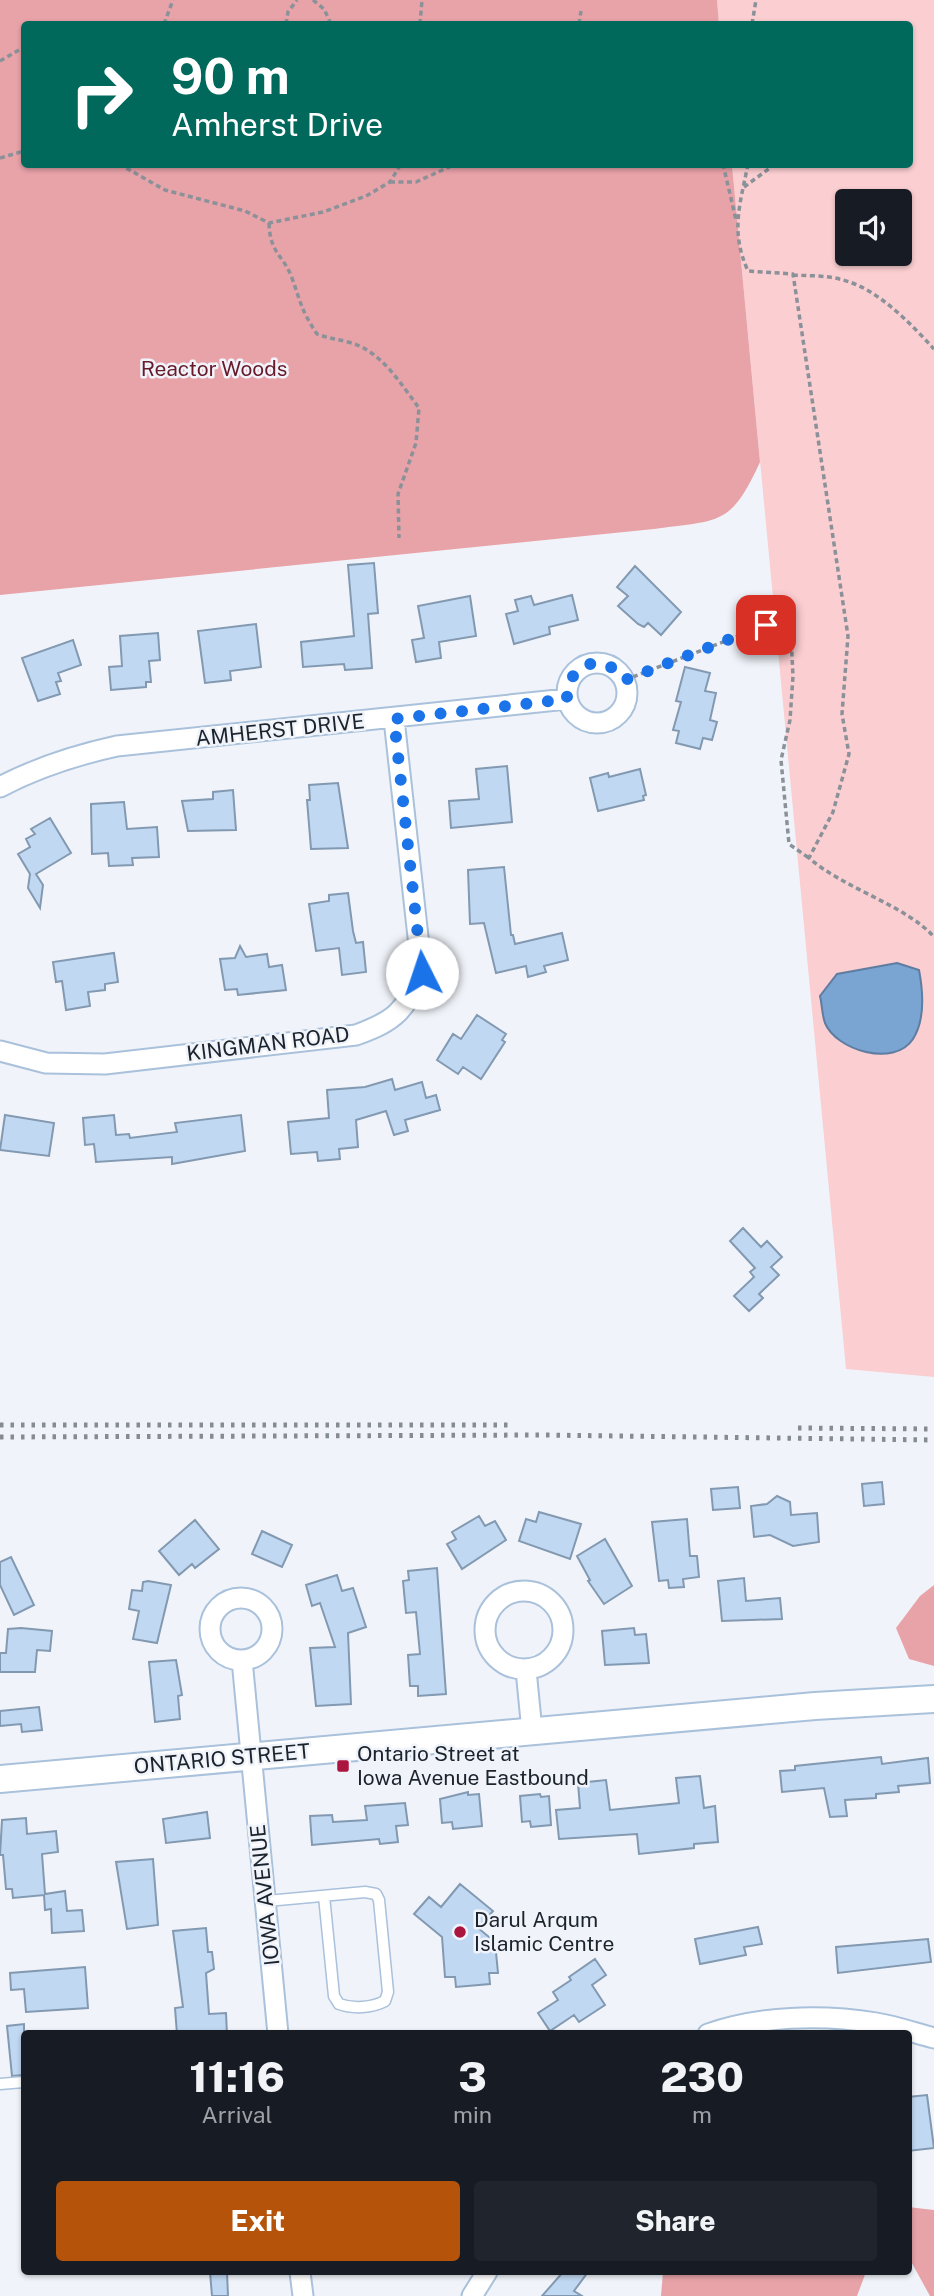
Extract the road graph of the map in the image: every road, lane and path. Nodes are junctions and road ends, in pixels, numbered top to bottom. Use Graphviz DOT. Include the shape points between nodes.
graph roads {
  1 [pos="173,0"];
  2 [pos="298,0"];
  3 [pos="313,0"];
  4 [pos="422,0"];
  5 [pos="756,0"];
  6 [pos="581,11"];
  7 [pos="165,21"];
  8 [pos="286,21"];
  9 [pos="330,21"];
  10 [pos="420,21"];
  11 [pos="579,21"];
  12 [pos="752,21"];
  13 [pos="21,49"];
  14 [pos="0,61"];
  15 [pos="21,152"];
  16 [pos="0,158"];
  17 [pos="126,168"];
  18 [pos="399,168"];
  19 [pos="447,168"];
  20 [pos="724,168"];
  21 [pos="747,168"];
  22 [pos="770,168"];
  23 [pos="390,182"];
  24 [pos="744,187"];
  25 [pos="736,221"];
  26 [pos="269,223"];
  27 [pos="793,274"];
  28 [pos="934,349"];
  29 [pos="399,538"];
  30 [pos="625,680"];
  31 [pos="567,699"];
  32 [pos="394,719"];
  33 [pos="0,787"];
  34 [pos="808,858"];
  35 [pos="934,937"];
  36 [pos="0,1051"];
  37 [pos="242,1660"];
  38 [pos="526,1670"];
  39 [pos="934,1688"];
  40 [pos="934,1699"];
  41 [pos="862,1703"];
  42 [pos="532,1731"];
  43 [pos="251,1757"];
  44 [pos="0,1779"];
  45 [pos="324,1896"];
  46 [pos="267,1901"];
  47 [pos="278,2030"];
  48 [pos="726,2030"];
  49 [pos="904,2030"];
  50 [pos="912,2032"];
  51 [pos="934,2038"];
  52 [pos="21,2082"];
  53 [pos="0,2084"];
  54 [pos="300,2275"];
  55 [pos="485,2275"];
  56 [pos="303,2296"];
  57 [pos="472,2296"];
  1 -- 7 [label="path"];
  2 -- 8 [label="path"];
  3 -- 9 [label="path"];
  4 -- 10 [label="path"];
  5 -- 12 [label="path"];
  6 -- 11 [label="path"];
  13 -- 14 [label="path"];
  15 -- 16 [label="path"];
  17 -- 26 [label="path" via="165,190 245,211"];
  18 -- 23 [label="path"];
  19 -- 23 [label="path" via="416,182"];
  20 -- 25 [label="path"];
  21 -- 24 [label="path"];
  22 -- 24 [label="path"];
  23 -- 26 [label="path" via="323,212"];
  24 -- 25 [label="path"];
  25 -- 27 [label="path" via="738,248 748,271"];
  26 -- 29 [label="path" via="270,243 292,276 300,309 317,334 369,351 387,366 419,408 416,443 398,494"];
  27 -- 28 [label="path" via="855,284 884,303"];
  27 -- 34 [label="path" via="848,636 842,714 849,754 833,811"];
  30 -- 31 [label="street" via="611,666 592,663 569,680"];
  30 -- 31 [label="street" via="627,700 607,722 587,722"];
  30 -- 34 [label="path" via="790,616 793,676 781,760 783,812 789,844"];
  31 -- 32 [label="street, AMHERST DRIVE"];
  32 -- 33 [label="street, AMHERST DRIVE" via="117,746 75,755"];
  32 -- 36 [label="street, KINGMAN ROAD" via="422,973 410,999 390,1022 356,1035 105,1064 46,1063"];
  34 -- 35 [label="path"];
  37 -- 43 [label="street, IOWA AVENUE"];
  38 -- 38 [label="street" via="506,1666 496,1658 485,1637 488,1612 506,1595 518,1591 530,1591 552,1602 563,1624 563,1636 552,1658"];
  38 -- 42 [label="street"];
  39 -- 41 [label="main road, ONTARIO STREET"];
  40 -- 41 [label="main road, ONTARIO STREET"];
  41 -- 42 [label="main road, ONTARIO STREET"];
  42 -- 43 [label="main road, ONTARIO STREET"];
  43 -- 44 [label="main road, ONTARIO STREET"];
  43 -- 46 [label="street, IOWA AVENUE"];
  45 -- 45 [label="lane" via="376,1894 386,2001 347,2007 334,1996"];
  45 -- 46 [label="lane"];
  46 -- 47 [label="street, IOWA AVENUE"];
  48 -- 49 [label="street" via="776,2019 841,2018"];
  50 -- 51 [label="street"];
  52 -- 53 [label="lane"];
  54 -- 56 [label="street"];
  55 -- 57 [label="street"];
}
